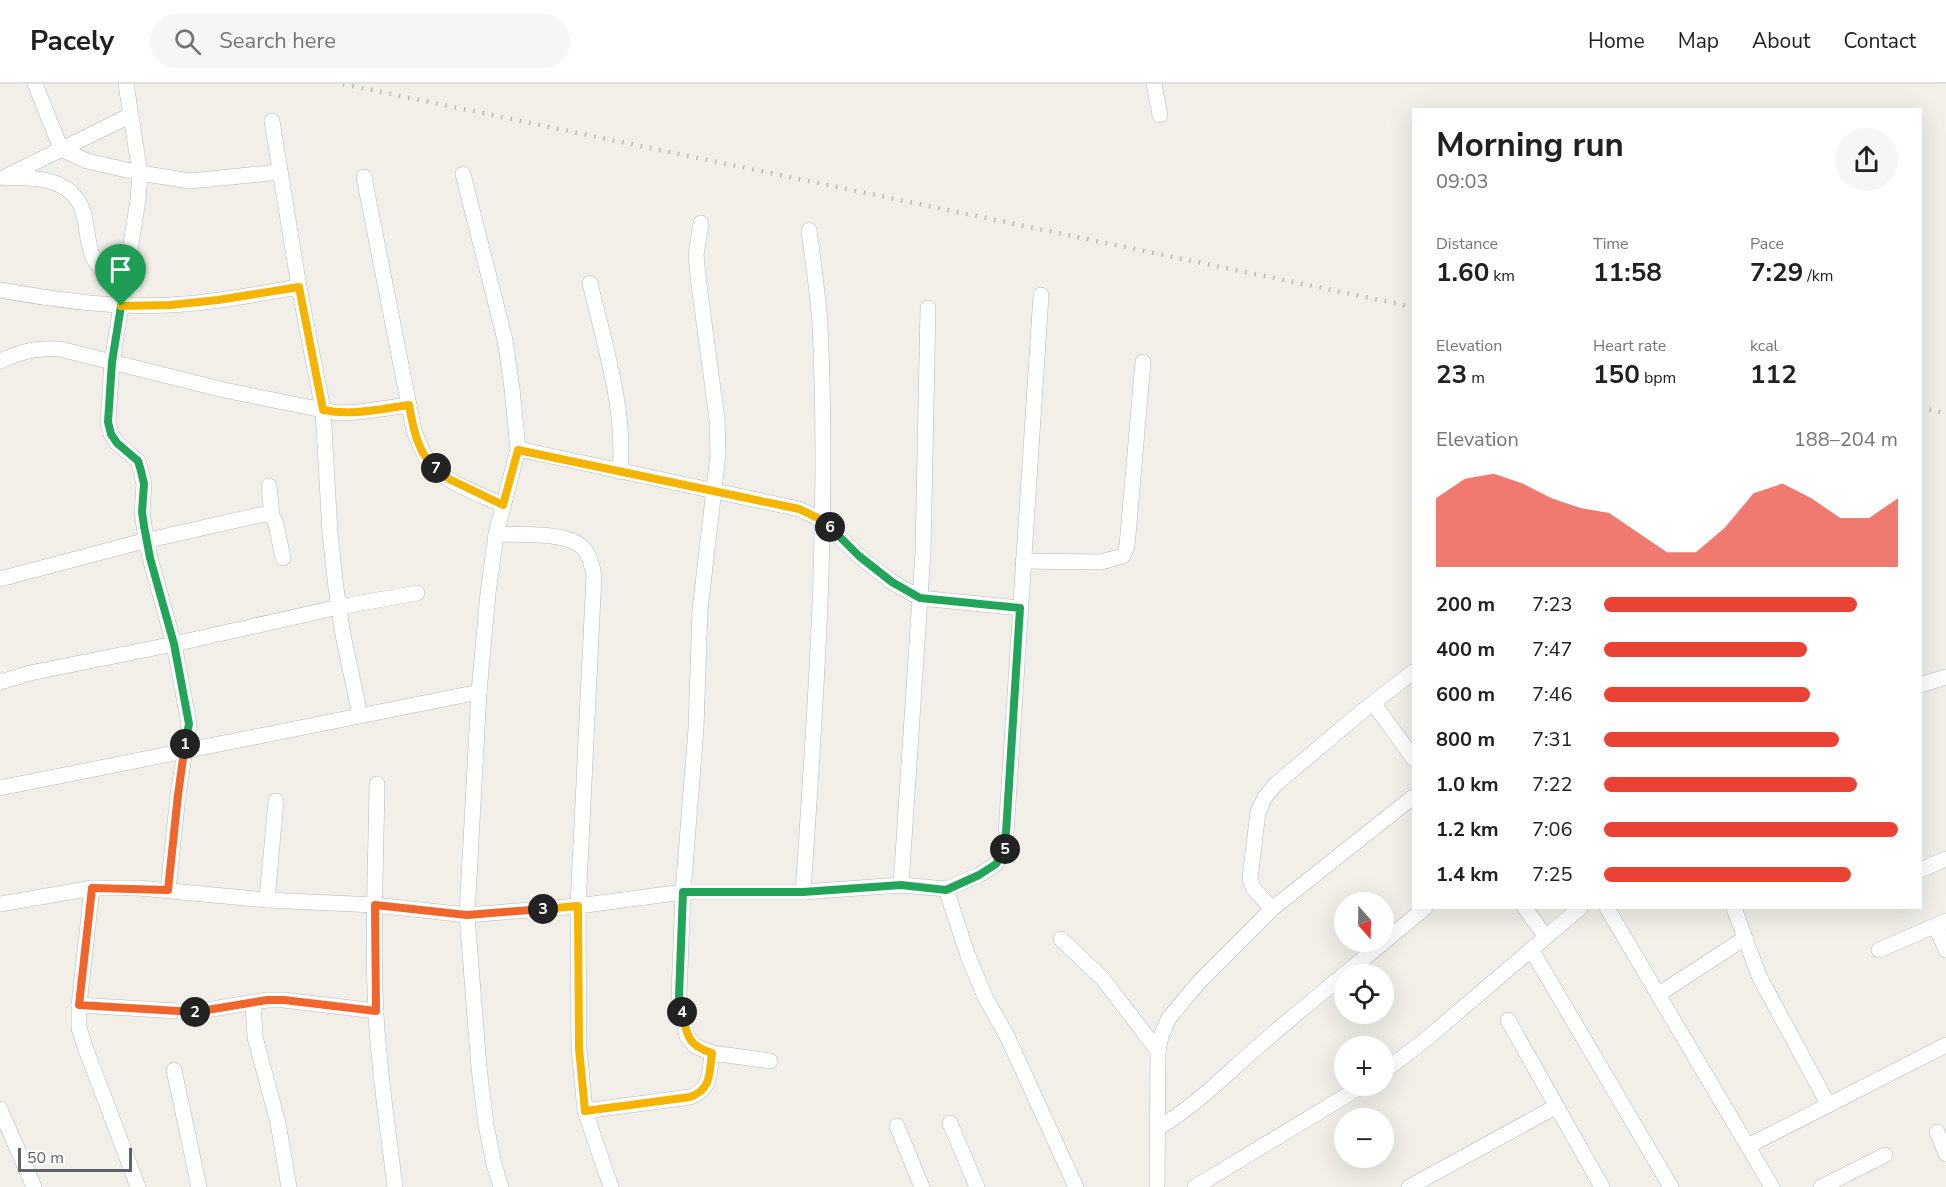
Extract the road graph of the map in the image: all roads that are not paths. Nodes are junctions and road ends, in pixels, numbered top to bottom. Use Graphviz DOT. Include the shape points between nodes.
graph roads {
  1 [pos="35,84"];
  2 [pos="126,84"];
  3 [pos="1154,84"];
  4 [pos="131,115"];
  5 [pos="1160,115"];
  6 [pos="272,121"];
  7 [pos="61,149"];
  8 [pos="280,172"];
  9 [pos="140,173"];
  10 [pos="463,174"];
  11 [pos="364,177"];
  12 [pos="2,179"];
  13 [pos="700,223"];
  14 [pos="809,230"];
  15 [pos="590,283"];
  16 [pos="125,284"];
  17 [pos="299,287"];
  18 [pos="0,290"];
  19 [pos="1041,296"];
  20 [pos="121,306"];
  21 [pos="928,308"];
  22 [pos="0,360"];
  23 [pos="112,362"];
  24 [pos="1143,362"];
  25 [pos="409,405"];
  26 [pos="323,410"];
  27 [pos="518,450"];
  28 [pos="620,472"];
  29 [pos="269,486"];
  30 [pos="713,492"];
  31 [pos="503,505"];
  32 [pos="272,516"];
  33 [pos="822,520"];
  34 [pos="496,534"];
  35 [pos="147,540"];
  36 [pos="283,558"];
  37 [pos="1023,561"];
  38 [pos="0,579"];
  39 [pos="417,593"];
  40 [pos="920,598"];
  41 [pos="339,607"];
  42 [pos="1020,608"];
  43 [pos="174,644"];
  44 [pos="1412,673"];
  45 [pos="1946,677"];
  46 [pos="0,682"];
  47 [pos="1922,684"];
  48 [pos="479,692"];
  49 [pos="1374,704"];
  50 [pos="360,715"];
  51 [pos="184,751"];
  52 [pos="1412,757"];
  53 [pos="377,784"];
  54 [pos="0,789"];
  55 [pos="1412,798"];
  56 [pos="276,801"];
  57 [pos="1946,859"];
  58 [pos="1922,869"];
  59 [pos="901,885"];
  60 [pos="92,888"];
  61 [pos="168,890"];
  62 [pos="946,890"];
  63 [pos="683,892"];
  64 [pos="803,892"];
  65 [pos="267,900"];
  66 [pos="0,904"];
  67 [pos="375,905"];
  68 [pos="578,906"];
  69 [pos="1272,909"];
  70 [pos="1424,909"];
  71 [pos="1526,909"];
  72 [pos="1579,909"];
  73 [pos="1608,909"];
  74 [pos="1734,909"];
  75 [pos="467,915"];
  76 [pos="1941,923"];
  77 [pos="1545,936"];
  78 [pos="1745,938"];
  79 [pos="1061,939"];
  80 [pos="1531,949"];
  81 [pos="1879,950"];
  82 [pos="1946,950"];
  83 [pos="1659,994"];
  84 [pos="253,1003"];
  85 [pos="79,1005"];
  86 [pos="376,1011"];
  87 [pos="1508,1020"];
  88 [pos="1946,1045"];
  89 [pos="1158,1051"];
  90 [pos="712,1053"];
  91 [pos="770,1061"];
  92 [pos="1394,1064"];
  93 [pos="174,1070"];
  94 [pos="1345,1096"];
  95 [pos="1828,1104"];
  96 [pos="1557,1106"];
  97 [pos="0,1109"];
  98 [pos="585,1111"];
  99 [pos="950,1123"];
  100 [pos="897,1126"];
  101 [pos="1158,1128"];
  102 [pos="1936,1132"];
  103 [pos="1748,1146"];
  104 [pos="1946,1154"];
  105 [pos="1885,1155"];
  106 [pos="34,1187"];
  107 [pos="138,1187"];
  108 [pos="199,1187"];
  109 [pos="289,1187"];
  110 [pos="395,1187"];
  111 [pos="501,1187"];
  112 [pos="611,1187"];
  113 [pos="922,1187"];
  114 [pos="977,1187"];
  115 [pos="1076,1187"];
  116 [pos="1157,1187"];
  117 [pos="1195,1187"];
  118 [pos="1409,1187"];
  119 [pos="1602,1187"];
  120 [pos="1671,1187"];
  121 [pos="1772,1187"];
  122 [pos="1821,1187"];
  1 -- 7 [label="street"];
  2 -- 4 [label="street"];
  3 -- 5 [label="street"];
  4 -- 7 [label="street"];
  4 -- 9 [label="street"];
  6 -- 8 [label="street"];
  7 -- 9 [label="street" via="87,161"];
  7 -- 12 [label="street"];
  8 -- 9 [label="street" via="190,181"];
  8 -- 17 [label="street"];
  9 -- 16 [label="street"];
  10 -- 27 [label="street" via="505,340"];
  11 -- 25 [label="street"];
  12 -- 16 [label="street" via="36,177 65,186 82,210 93,257"];
  13 -- 30 [label="street" via="696,255 717,419"];
  14 -- 33 [label="street" via="820,323"];
  15 -- 28 [label="street" via="618,408 622,435"];
  16 -- 20 [label="street"];
  17 -- 20 [label="street" via="218,300"];
  17 -- 26 [label="street"];
  18 -- 20 [label="street"];
  19 -- 37 [label="street"];
  20 -- 23 [label="street"];
  21 -- 40 [label="street"];
  22 -- 23 [label="street" via="42,348"];
  23 -- 26 [label="street"];
  23 -- 35 [label="street" via="108,422 117,443 138,461 144,484 142,512"];
  24 -- 37 [label="street" via="1128,546 1123,556 1101,562"];
  25 -- 26 [label="street" via="359,412"];
  25 -- 31 [label="street" via="414,431 431,465 449,479"];
  26 -- 41 [label="street"];
  27 -- 28 [label="street"];
  27 -- 31 [label="street"];
  28 -- 30 [label="street"];
  29 -- 32 [label="street"];
  30 -- 33 [label="street" via="799,509"];
  30 -- 63 [label="street" via="700,610"];
  31 -- 34 [label="street"];
  32 -- 35 [label="street" via="264,514"];
  32 -- 36 [label="street"];
  33 -- 40 [label="street" via="859,556"];
  33 -- 64 [label="street" via="820,618"];
  34 -- 48 [label="street"];
  34 -- 68 [label="street" via="564,537 581,546 593,568"];
  35 -- 38 [label="street"];
  35 -- 43 [label="street"];
  37 -- 42 [label="street"];
  39 -- 41 [label="street"];
  40 -- 42 [label="street"];
  40 -- 59 [label="street"];
  41 -- 43 [label="street"];
  41 -- 50 [label="street"];
  42 -- 62 [label="street" via="1005,849 996,864"];
  43 -- 46 [label="street"];
  43 -- 51 [label="street" via="189,724"];
  44 -- 49 [label="street"];
  45 -- 47 [label="street"];
  48 -- 50 [label="street"];
  48 -- 75 [label="street"];
  49 -- 52 [label="street"];
  49 -- 69 [label="street" via="1265,797 1258,812 1250,878 1253,888"];
  50 -- 51 [label="street"];
  51 -- 54 [label="street"];
  51 -- 61 [label="street"];
  53 -- 67 [label="street"];
  55 -- 69 [label="street"];
  56 -- 65 [label="street"];
  57 -- 58 [label="street"];
  59 -- 62 [label="street"];
  59 -- 64 [label="street"];
  60 -- 61 [label="street"];
  60 -- 66 [label="street"];
  60 -- 85 [label="street"];
  61 -- 65 [label="street"];
  62 -- 115 [label="street" via="986,999"];
  63 -- 64 [label="street"];
  63 -- 68 [label="street"];
  63 -- 90 [label="street" via="679,996 687,1036 695,1046"];
  65 -- 67 [label="street"];
  67 -- 75 [label="street"];
  67 -- 86 [label="street"];
  68 -- 75 [label="street"];
  68 -- 98 [label="street" via="579,1048"];
  69 -- 89 [label="street" via="1169,1018"];
  70 -- 101 [label="street" via="1178,1117"];
  71 -- 77 [label="street"];
  72 -- 77 [label="street"];
  73 -- 83 [label="street"];
  74 -- 78 [label="street"];
  75 -- 111 [label="street" via="486,1125"];
  76 -- 81 [label="street"];
  76 -- 82 [label="street"];
  77 -- 80 [label="street"];
  78 -- 83 [label="street"];
  78 -- 95 [label="street" via="1759,976"];
  79 -- 89 [label="street" via="1102,978"];
  80 -- 92 [label="street"];
  80 -- 120 [label="street"];
  83 -- 103 [label="street"];
  84 -- 85 [label="street" via="194,1012"];
  84 -- 86 [label="street" via="284,1000"];
  84 -- 109 [label="street" via="255,1037 278,1123"];
  85 -- 107 [label="street" via="84,1047"];
  86 -- 110 [label="street"];
  87 -- 96 [label="street"];
  88 -- 95 [label="street"];
  89 -- 101 [label="street"];
  90 -- 91 [label="street"];
  90 -- 98 [label="street" via="708,1083 698,1094"];
  93 -- 108 [label="street"];
  94 -- 117 [label="street"];
  95 -- 103 [label="street"];
  96 -- 118 [label="street"];
  96 -- 119 [label="street"];
  97 -- 106 [label="street"];
  98 -- 112 [label="street"];
  99 -- 114 [label="street"];
  100 -- 113 [label="street"];
  101 -- 116 [label="street"];
  102 -- 104 [label="street"];
  103 -- 121 [label="street"];
  105 -- 122 [label="street"];
}
